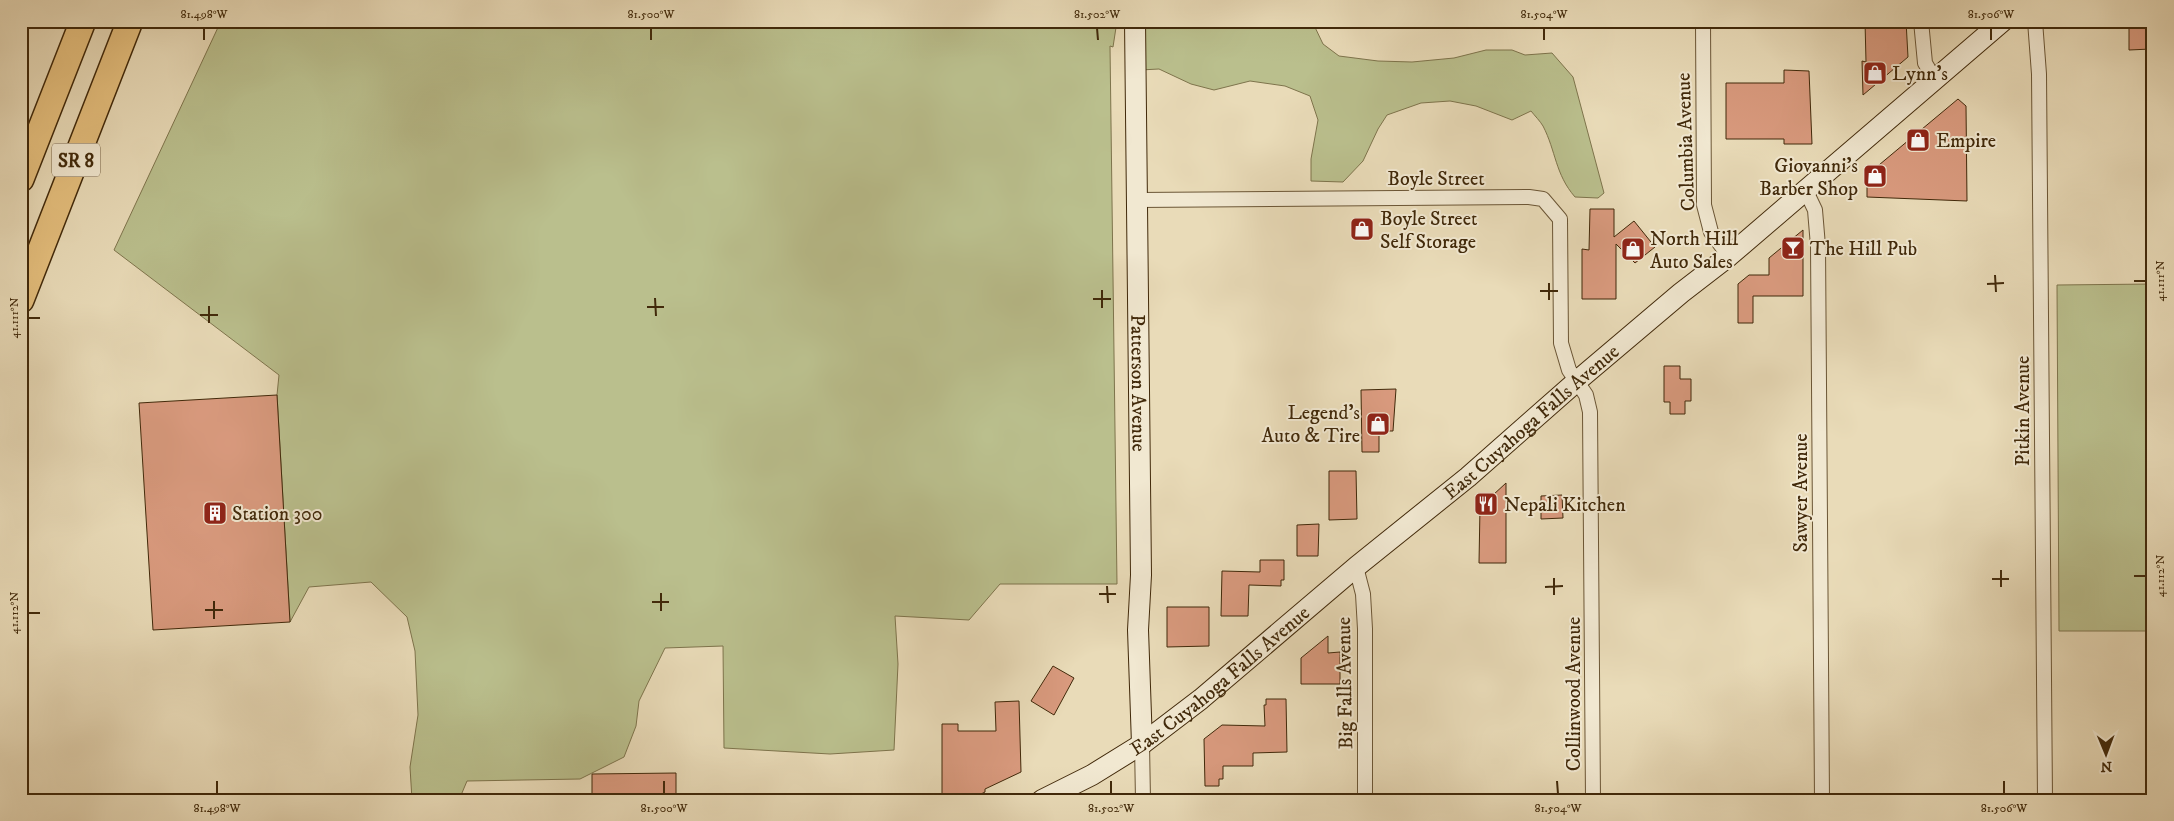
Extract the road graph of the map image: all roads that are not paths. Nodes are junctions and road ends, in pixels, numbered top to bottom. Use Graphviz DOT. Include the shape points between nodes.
graph roads {
  1 [pos="83,21"];
  2 [pos="130,21"];
  3 [pos="1135,21"];
  4 [pos="1703,21"];
  5 [pos="1921,21"];
  6 [pos="2003,21"];
  7 [pos="2035,21"];
  8 [pos="1935,80"];
  9 [pos="21,179"];
  10 [pos="1805,189"];
  11 [pos="1137,200"];
  12 [pos="1729,256"];
  13 [pos="21,300"];
  14 [pos="1577,382"];
  15 [pos="1356,567"];
  16 [pos="1142,744"];
  17 [pos="1042,800"];
  18 [pos="1143,800"];
  19 [pos="1366,800"];
  20 [pos="1593,800"];
  21 [pos="1822,800"];
  22 [pos="2045,800"];
  1 -- 9 [label="highway, SR 8"];
  2 -- 13 [label="highway, SR 8"];
  3 -- 11 [label="street, Patterson Avenue"];
  4 -- 12 [label="street, Columbia Avenue" via="1704,205 1711,232"];
  5 -- 8 [label="street" via="1925,64"];
  6 -- 8 [label="street, East Cuyahoga Falls Avenue"];
  7 -- 22 [label="street, Pitkin Avenue" via="2039,74"];
  8 -- 10 [label="street, East Cuyahoga Falls Avenue"];
  10 -- 12 [label="street, East Cuyahoga Falls Avenue"];
  10 -- 21 [label="street, Sawyer Avenue" via="1815,210 1818,246"];
  11 -- 14 [label="street, Boyle Street" via="1543,199 1560,219 1561,343 1568,370"];
  11 -- 16 [label="street, Patterson Avenue" via="1138,630"];
  12 -- 14 [label="street, East Cuyahoga Falls Avenue"];
  14 -- 15 [label="street, East Cuyahoga Falls Avenue" via="1468,477"];
  14 -- 20 [label="street, Collinwood Avenue" via="1589,407 1591,440"];
  15 -- 16 [label="street, East Cuyahoga Falls Avenue" via="1201,699"];
  15 -- 19 [label="street, Big Falls Avenue" via="1363,594 1365,629"];
  16 -- 17 [label="street, East Cuyahoga Falls Avenue" via="1092,775"];
  16 -- 18 [label="street"];
}
